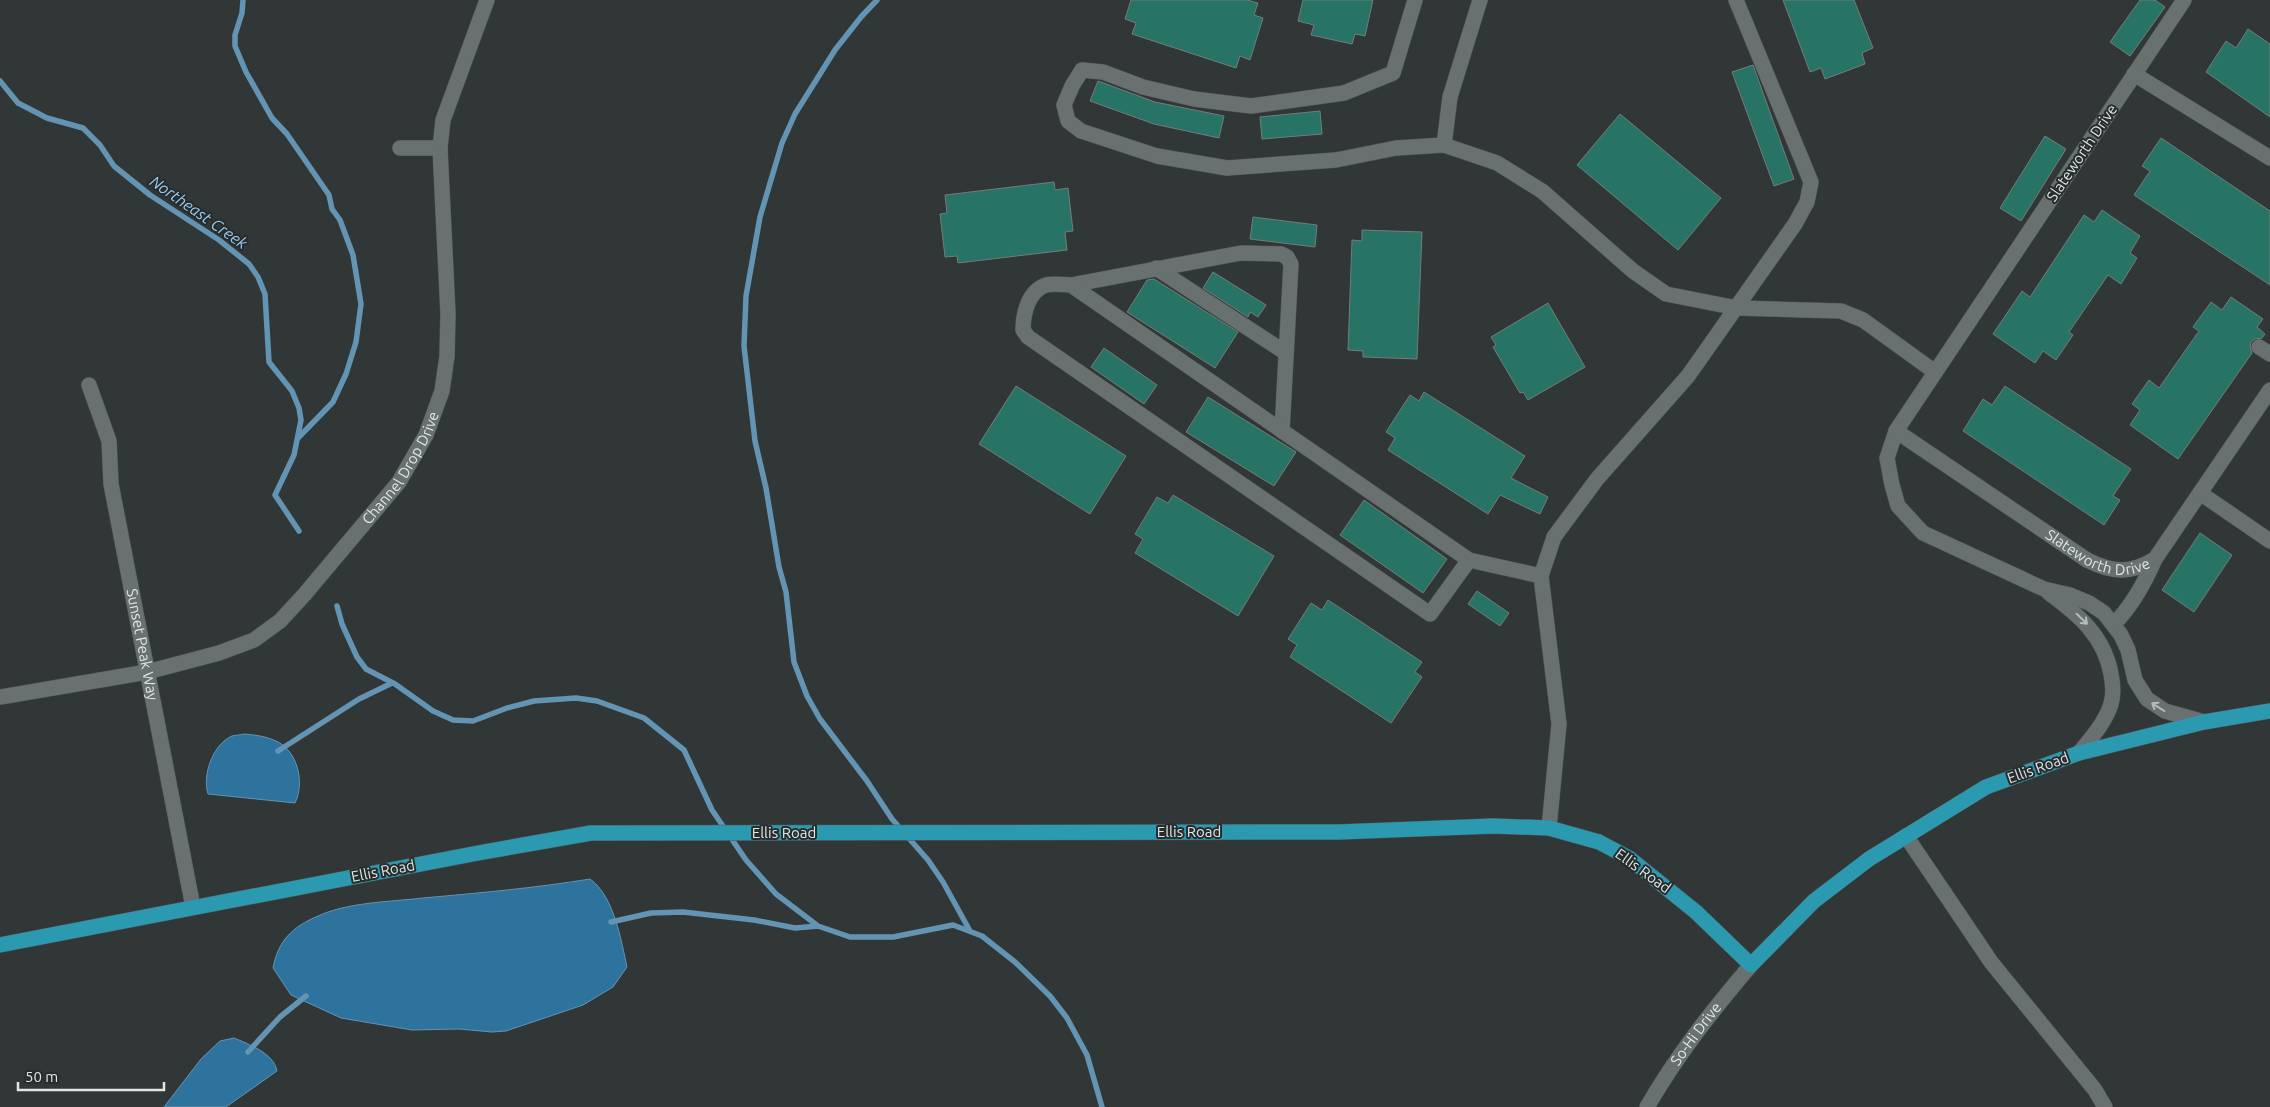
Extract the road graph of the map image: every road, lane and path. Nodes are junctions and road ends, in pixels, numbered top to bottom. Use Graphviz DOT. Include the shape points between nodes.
graph roads {
  1 [pos="487,0"];
  2 [pos="1415,0"];
  3 [pos="1480,0"];
  4 [pos="1736,0"];
  5 [pos="2184,0"];
  6 [pos="2134,74"];
  7 [pos="1444,146"];
  8 [pos="400,148"];
  9 [pos="440,148"];
  10 [pos="2270,158"];
  11 [pos="1156,268"];
  12 [pos="1071,285"];
  13 [pos="1737,308"];
  14 [pos="1286,354"];
  15 [pos="1935,372"];
  16 [pos="89,385"];
  17 [pos="2270,390"];
  18 [pos="1282,431"];
  19 [pos="1896,431"];
  20 [pos="2200,493"];
  21 [pos="2270,541"];
  22 [pos="2155,559"];
  23 [pos="1469,560"];
  24 [pos="1541,576"];
  25 [pos="2044,589"];
  26 [pos="2114,624"];
  27 [pos="147,672"];
  28 [pos="0,697"];
  29 [pos="2270,711"];
  30 [pos="2204,722"];
  31 [pos="2079,753"];
  32 [pos="1550,828"];
  33 [pos="1906,836"];
  34 [pos="193,907"];
  35 [pos="0,945"];
  36 [pos="1751,965"];
  37 [pos="1647,1107"];
  38 [pos="2105,1107"];
  1 -- 9 [label="street, Channel Drop Drive" via="443,120"];
  2 -- 7 [label="street" via="1394,73 1344,94 1251,106 1194,100 1102,72 1082,70 1064,105 1068,121 1081,132 1158,156 1226,168 1336,160 1396,148"];
  3 -- 7 [label="street" via="1450,97"];
  4 -- 13 [label="street" via="1811,182 1807,202 1795,224"];
  5 -- 6 [label="street, Slateworth Drive"];
  6 -- 10 [label="street"];
  6 -- 15 [label="street, Slateworth Drive"];
  7 -- 13 [label="street" via="1498,163 1542,190 1633,271 1666,294"];
  8 -- 9 [label="street"];
  9 -- 27 [label="street, Channel Drop Drive" via="447,356 442,391 426,434 393,489 280,621 254,640"];
  11 -- 12 [label="street"];
  11 -- 14 [label="street"];
  11 -- 14 [label="street" via="1241,253 1287,256 1291,264"];
  12 -- 18 [label="street"];
  12 -- 23 [label="street" via="1045,286 1030,298 1023,313 1023,330 1028,337 1430,614"];
  13 -- 15 [label="street" via="1841,311 1863,320"];
  13 -- 24 [label="street" via="1688,376 1598,479 1554,537"];
  14 -- 18 [label="street"];
  15 -- 19 [label="street, Slateworth Drive"];
  16 -- 27 [label="street, Sunset Peak Way" via="109,441 110,484"];
  17 -- 20 [label="street, Slateworth Drive"];
  18 -- 23 [label="street"];
  19 -- 22 [label="street, Slateworth Drive" via="2087,560 2113,570 2127,570 2142,567"];
  19 -- 25 [label="street, Slateworth Drive" via="1888,458 1892,485 1898,506 1922,532"];
  20 -- 21 [label="street"];
  20 -- 22 [label="street, Slateworth Drive"];
  22 -- 26 [label="street" via="2144,583"];
  23 -- 24 [label="street"];
  24 -- 32 [label="street" via="1559,724"];
  25 -- 26 [label="street, Slateworth Drive" via="2089,603"];
  25 -- 31 [label="street, Slateworth Drive, one-way" via="2084,620 2103,646 2109,664 2113,683 2110,706 2096,732"];
  30 -- 26 [label="street, Slateworth Drive, one-way" via="2165,711 2147,699 2135,680 2128,650"];
  27 -- 28 [label="street, Channel Drop Drive"];
  27 -- 34 [label="street, Sunset Peak Way"];
  29 -- 30 [label="main road, Ellis Road"];
  30 -- 31 [label="main road, Ellis Road"];
  31 -- 33 [label="main road, Ellis Road" via="1986,787"];
  32 -- 34 [label="main road, Ellis Road" via="1493,826 1340,832 591,833"];
  32 -- 36 [label="main road, Ellis Road" via="1599,842 1629,858 1696,912"];
  33 -- 36 [label="main road, Ellis Road" via="1814,900"];
  33 -- 38 [label="street" via="1991,962 2095,1090"];
  34 -- 35 [label="main road, Ellis Road"];
  36 -- 37 [label="street, So-Hi Drive" via="1694,1034"];
}
